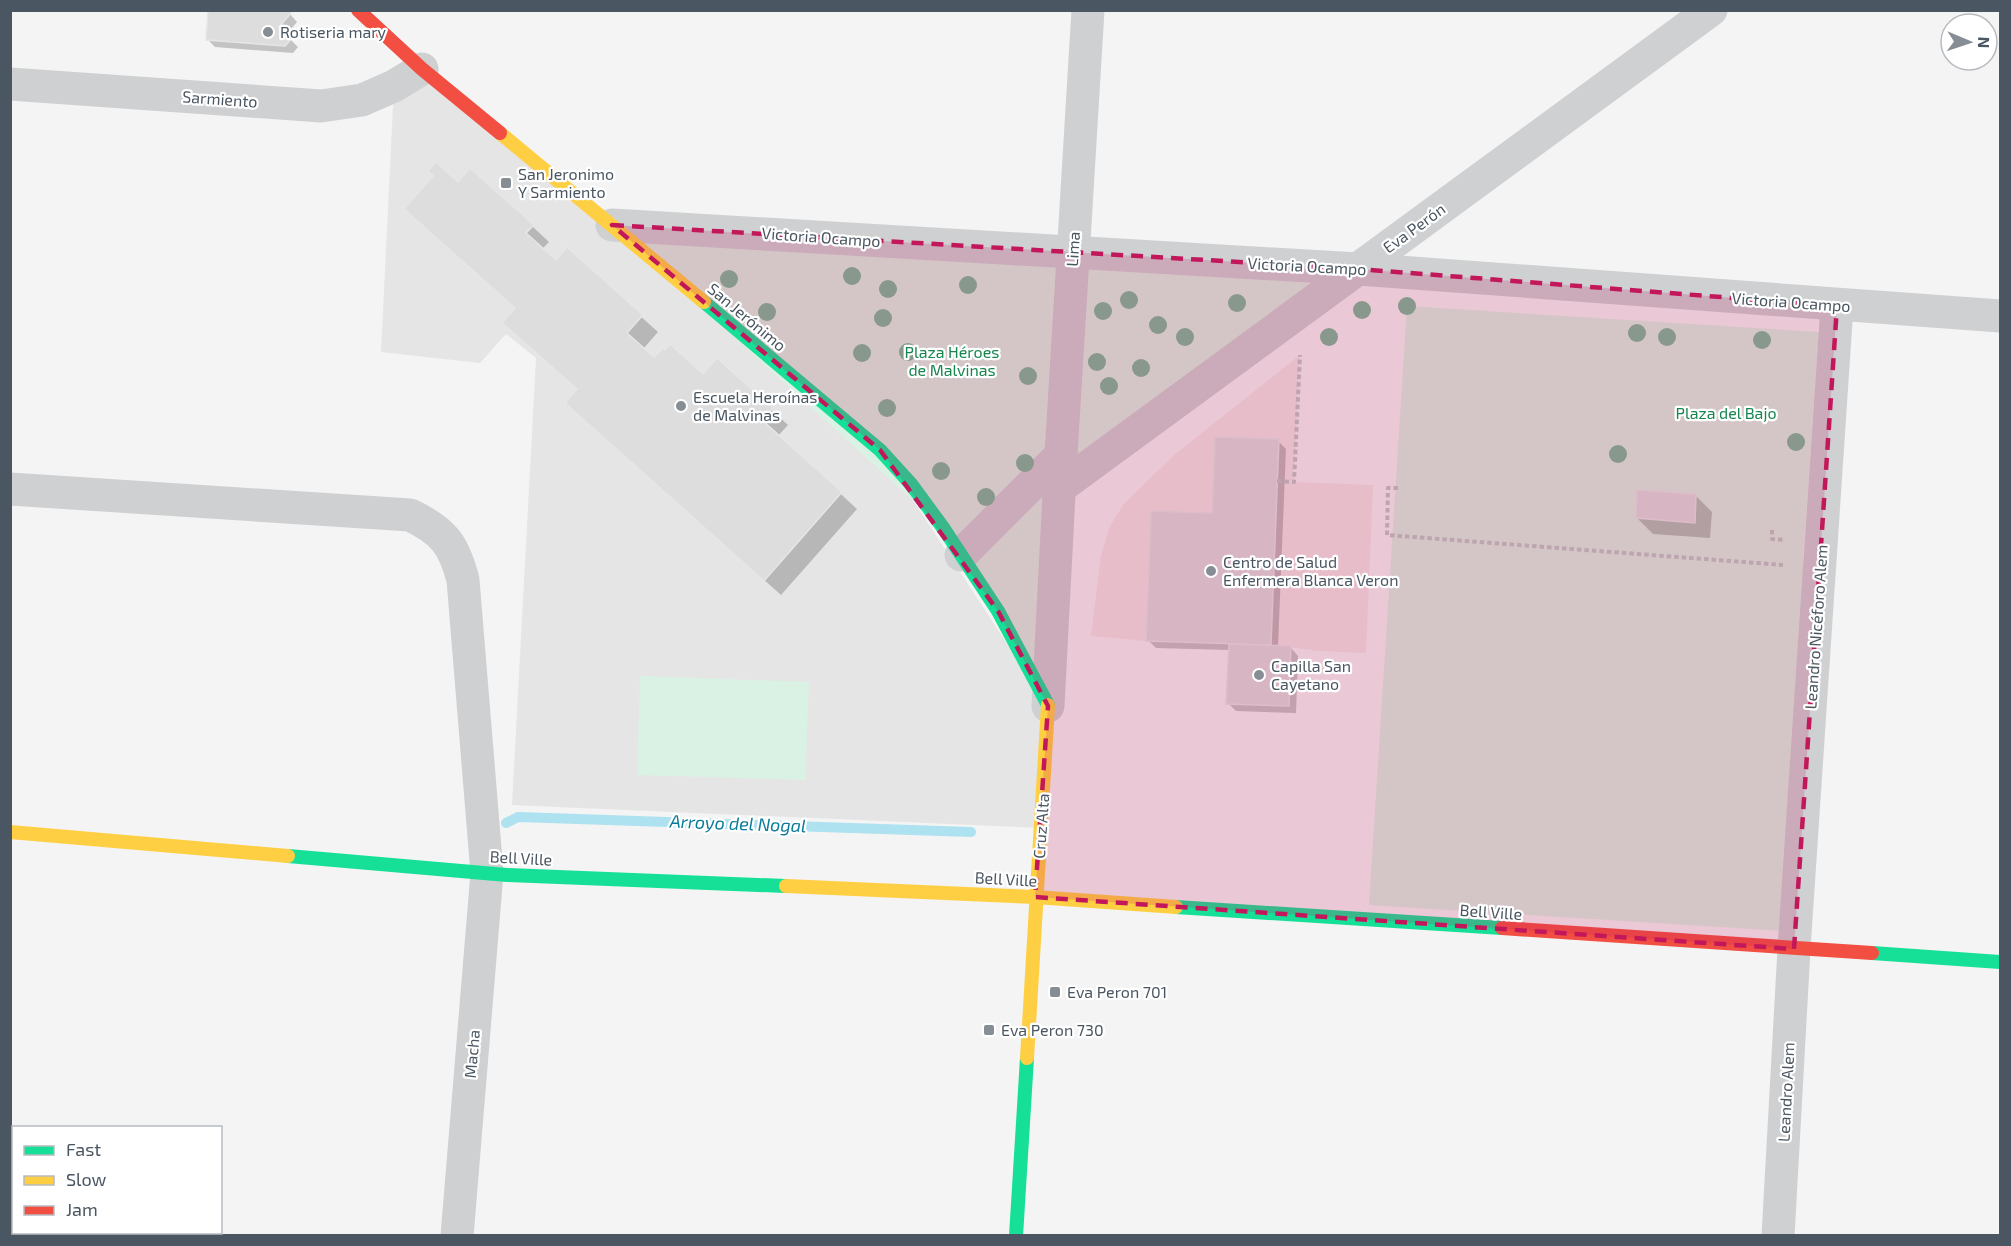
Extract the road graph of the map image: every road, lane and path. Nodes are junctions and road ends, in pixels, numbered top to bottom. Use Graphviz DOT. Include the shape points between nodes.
graph roads {
  1 [pos="358,10"];
  2 [pos="1088,10"];
  3 [pos="1711,10"];
  4 [pos="422,69"];
  5 [pos="10,84"];
  6 [pos="612,225"];
  7 [pos="1073,253"];
  8 [pos="1358,269"];
  9 [pos="1837,306"];
  10 [pos="1301,312"];
  11 [pos="2001,316"];
  12 [pos="1061,455"];
  13 [pos="1277,481"];
  14 [pos="1059,488"];
  15 [pos="1398,488"];
  16 [pos="10,489"];
  17 [pos="961,555"];
  18 [pos="1785,565"];
  19 [pos="1048,706"];
  20 [pos="10,832"];
  21 [pos="487,873"];
  22 [pos="1035,897"];
  23 [pos="1794,949"];
  24 [pos="2001,962"];
  25 [pos="457,1236"];
  26 [pos="1016,1236"];
  27 [pos="1778,1236"];
  1 -- 4 [label="street, San Jerónimo"];
  2 -- 7 [label="street, Lima"];
  3 -- 8 [label="street, Eva Perón"];
  4 -- 5 [label="street, Sarmiento" via="362,100 321,106"];
  4 -- 6 [label="street, San Jerónimo"];
  6 -- 7 [label="street, Victoria Ocampo"];
  6 -- 17 [label="street, San Jerónimo" via="880,450 911,484"];
  7 -- 8 [label="street, Victoria Ocampo"];
  7 -- 12 [label="street, Lima"];
  8 -- 9 [label="street, Victoria Ocampo"];
  8 -- 10 [label="street, Eva Perón"];
  9 -- 11 [label="street, Victoria Ocampo"];
  9 -- 23 [label="street, Leandro Nicéforo Alem"];
  10 -- 13 [label="path" via="1294,482"];
  10 -- 14 [label="street, Eva Perón"];
  12 -- 14 [label="street, Lima"];
  12 -- 17 [label="street"];
  14 -- 19 [label="street, Cruz Alta"];
  15 -- 18 [label="path" via="1388,488 1387,536"];
  16 -- 21 [label="street, Macha" via="410,515 427,523 444,537 456,555 463,580"];
  17 -- 19 [label="street, San Jerónimo" via="998,610"];
  19 -- 22 [label="street, Cruz Alta"];
  20 -- 21 [label="street, Bell Ville"];
  21 -- 22 [label="street, Bell Ville"];
  21 -- 25 [label="street, Macha"];
  22 -- 23 [label="street, Bell Ville"];
  22 -- 26 [label="street, Cruz Alta"];
  23 -- 24 [label="street, Bell Ville"];
  23 -- 27 [label="street, Leandro Alem"];
}
